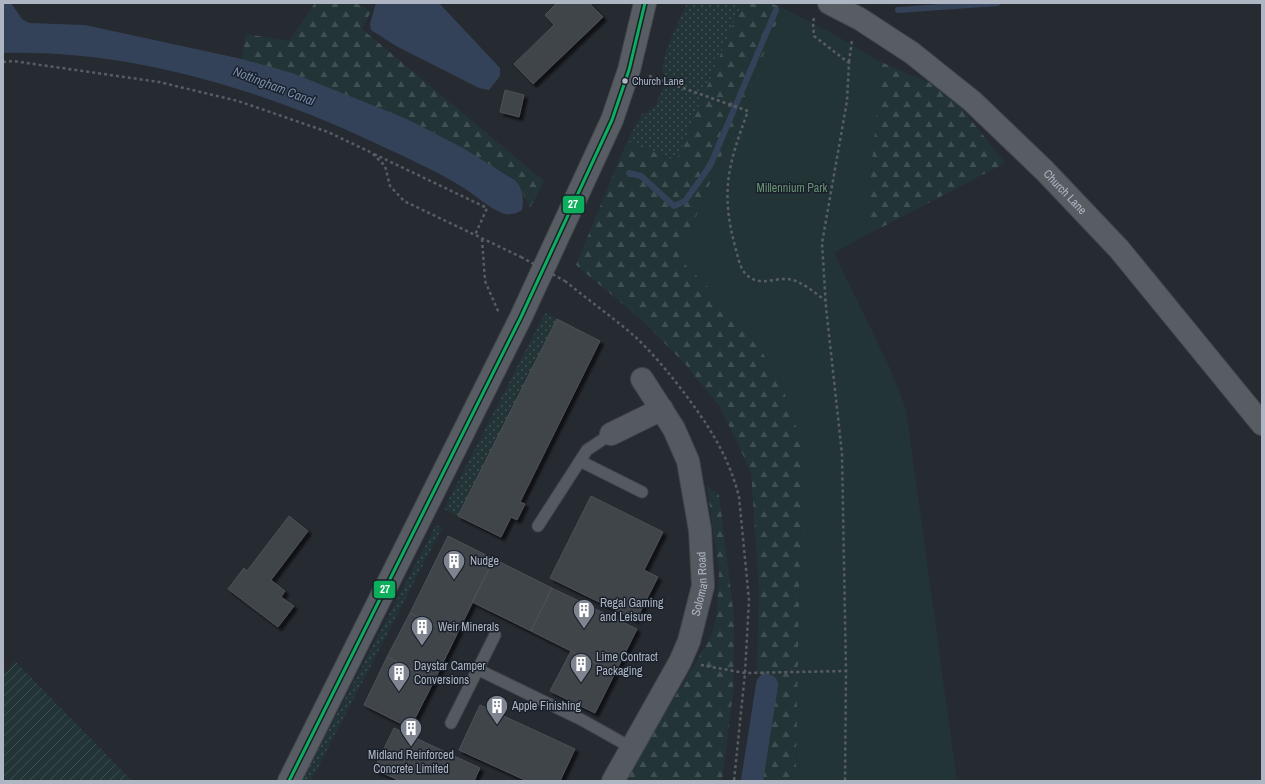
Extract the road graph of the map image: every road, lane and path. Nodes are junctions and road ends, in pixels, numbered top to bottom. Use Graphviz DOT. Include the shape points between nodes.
graph roads {
  1 [pos="645,3"];
  2 [pos="822,10"];
  3 [pos="3,62"];
  4 [pos="629,70"];
  5 [pos="372,153"];
  6 [pos="475,235"];
  7 [pos="482,239"];
  8 [pos="826,301"];
  9 [pos="500,316"];
  10 [pos="642,379"];
  11 [pos="662,409"];
  12 [pos="1262,424"];
  13 [pos="611,434"];
  14 [pos="580,461"];
  15 [pos="642,492"];
  16 [pos="538,526"];
  17 [pos="495,635"];
  18 [pos="680,662"];
  19 [pos="479,670"];
  20 [pos="846,671"];
  21 [pos="745,673"];
  22 [pos="451,723"];
  23 [pos="632,748"];
  24 [pos="289,781"];
  25 [pos="613,781"];
  26 [pos="734,781"];
  27 [pos="845,781"];
  1 -- 4 [label="street"];
  2 -- 8 [label="path" via="813,23 814,36 849,63 846,101 822,243"];
  2 -- 12 [label="street, Church Lane" via="860,19 912,53 972,101 1045,170 1119,249"];
  3 -- 5 [label="path" via="12,61 159,82 224,98 328,132"];
  4 -- 8 [label="path" via="748,111 734,149 726,194 742,271 752,279 769,282 787,279 803,284"];
  4 -- 24 [label="street" via="612,120 521,317"];
  5 -- 6 [label="path" via="385,166 390,186 404,201"];
  5 -- 6 [label="path" via="487,208"];
  6 -- 7 [label="path"];
  7 -- 9 [label="path" via="485,281"];
  7 -- 21 [label="path, bridge" via="521,256 565,281 633,335 661,364 704,418 725,455 739,497 749,600"];
  8 -- 20 [label="path" via="842,454"];
  10 -- 11 [label="street, Soloman Road"];
  11 -- 13 [label="street"];
  11 -- 18 [label="street, Soloman Road" via="688,461 700,530 703,586 689,641"];
  13 -- 14 [label="lane" via="586,450"];
  14 -- 15 [label="lane"];
  14 -- 16 [label="lane"];
  17 -- 19 [label="lane"];
  18 -- 21 [label="path"];
  18 -- 23 [label="street, Soloman Road"];
  19 -- 22 [label="lane"];
  19 -- 23 [label="lane" via="582,720"];
  20 -- 21 [label="path"];
  20 -- 27 [label="path"];
  21 -- 26 [label="path"];
  23 -- 25 [label="street, Soloman Road"];
}
